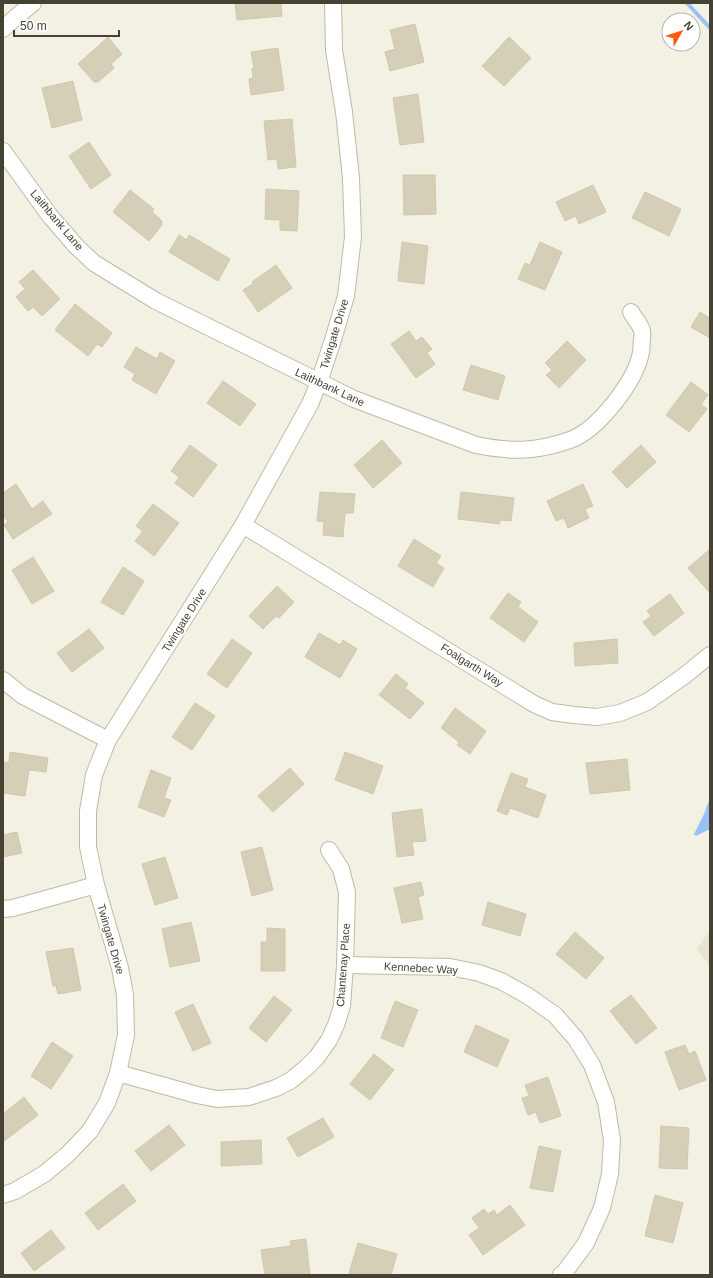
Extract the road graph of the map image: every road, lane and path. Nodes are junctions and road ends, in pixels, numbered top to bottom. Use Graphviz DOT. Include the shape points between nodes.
graph roads {
  1 [pos="33,3"];
  2 [pos="333,3"];
  3 [pos="3,29"];
  4 [pos="3,151"];
  5 [pos="631,312"];
  6 [pos="319,382"];
  7 [pos="243,525"];
  8 [pos="710,655"];
  9 [pos="3,680"];
  10 [pos="108,740"];
  11 [pos="329,850"];
  12 [pos="96,885"];
  13 [pos="3,909"];
  14 [pos="345,965"];
  15 [pos="118,1074"];
  16 [pos="3,1195"];
  17 [pos="561,1275"];
  1 -- 3 [label="street"];
  2 -- 6 [label="street, Twingate Drive" via="334,50 351,178 352,237 346,296"];
  4 -- 6 [label="street, Laithbank Lane" via="50,216 94,263 156,301"];
  5 -- 6 [label="street, Laithbank Lane" via="642,330 641,353 632,377 602,417 586,431 571,440 546,447 522,451 476,445 354,399"];
  6 -- 7 [label="street, Twingate Drive" via="310,404"];
  7 -- 8 [label="street, Foalgarth Way" via="534,704 552,712 597,717 620,713 647,702"];
  7 -- 10 [label="street, Twingate Drive"];
  9 -- 10 [label="street" via="24,696"];
  10 -- 12 [label="street, Twingate Drive" via="94,775 88,811 88,847"];
  11 -- 14 [label="street, Chantenay Place" via="341,869 347,892"];
  12 -- 13 [label="street"];
  12 -- 15 [label="street, Twingate Drive" via="125,994 126,1035"];
  14 -- 15 [label="street, Chantenay Place" via="342,1006 329,1040 318,1057 306,1068 276,1088 249,1097 217,1099"];
  14 -- 17 [label="street, Kennebec Way" via="450,967 501,980 555,1014 576,1039 592,1065 606,1102 612,1140 610,1174 602,1208 586,1242"];
  15 -- 16 [label="street, Twingate Drive" via="107,1103 90,1132 44,1174"];
}
